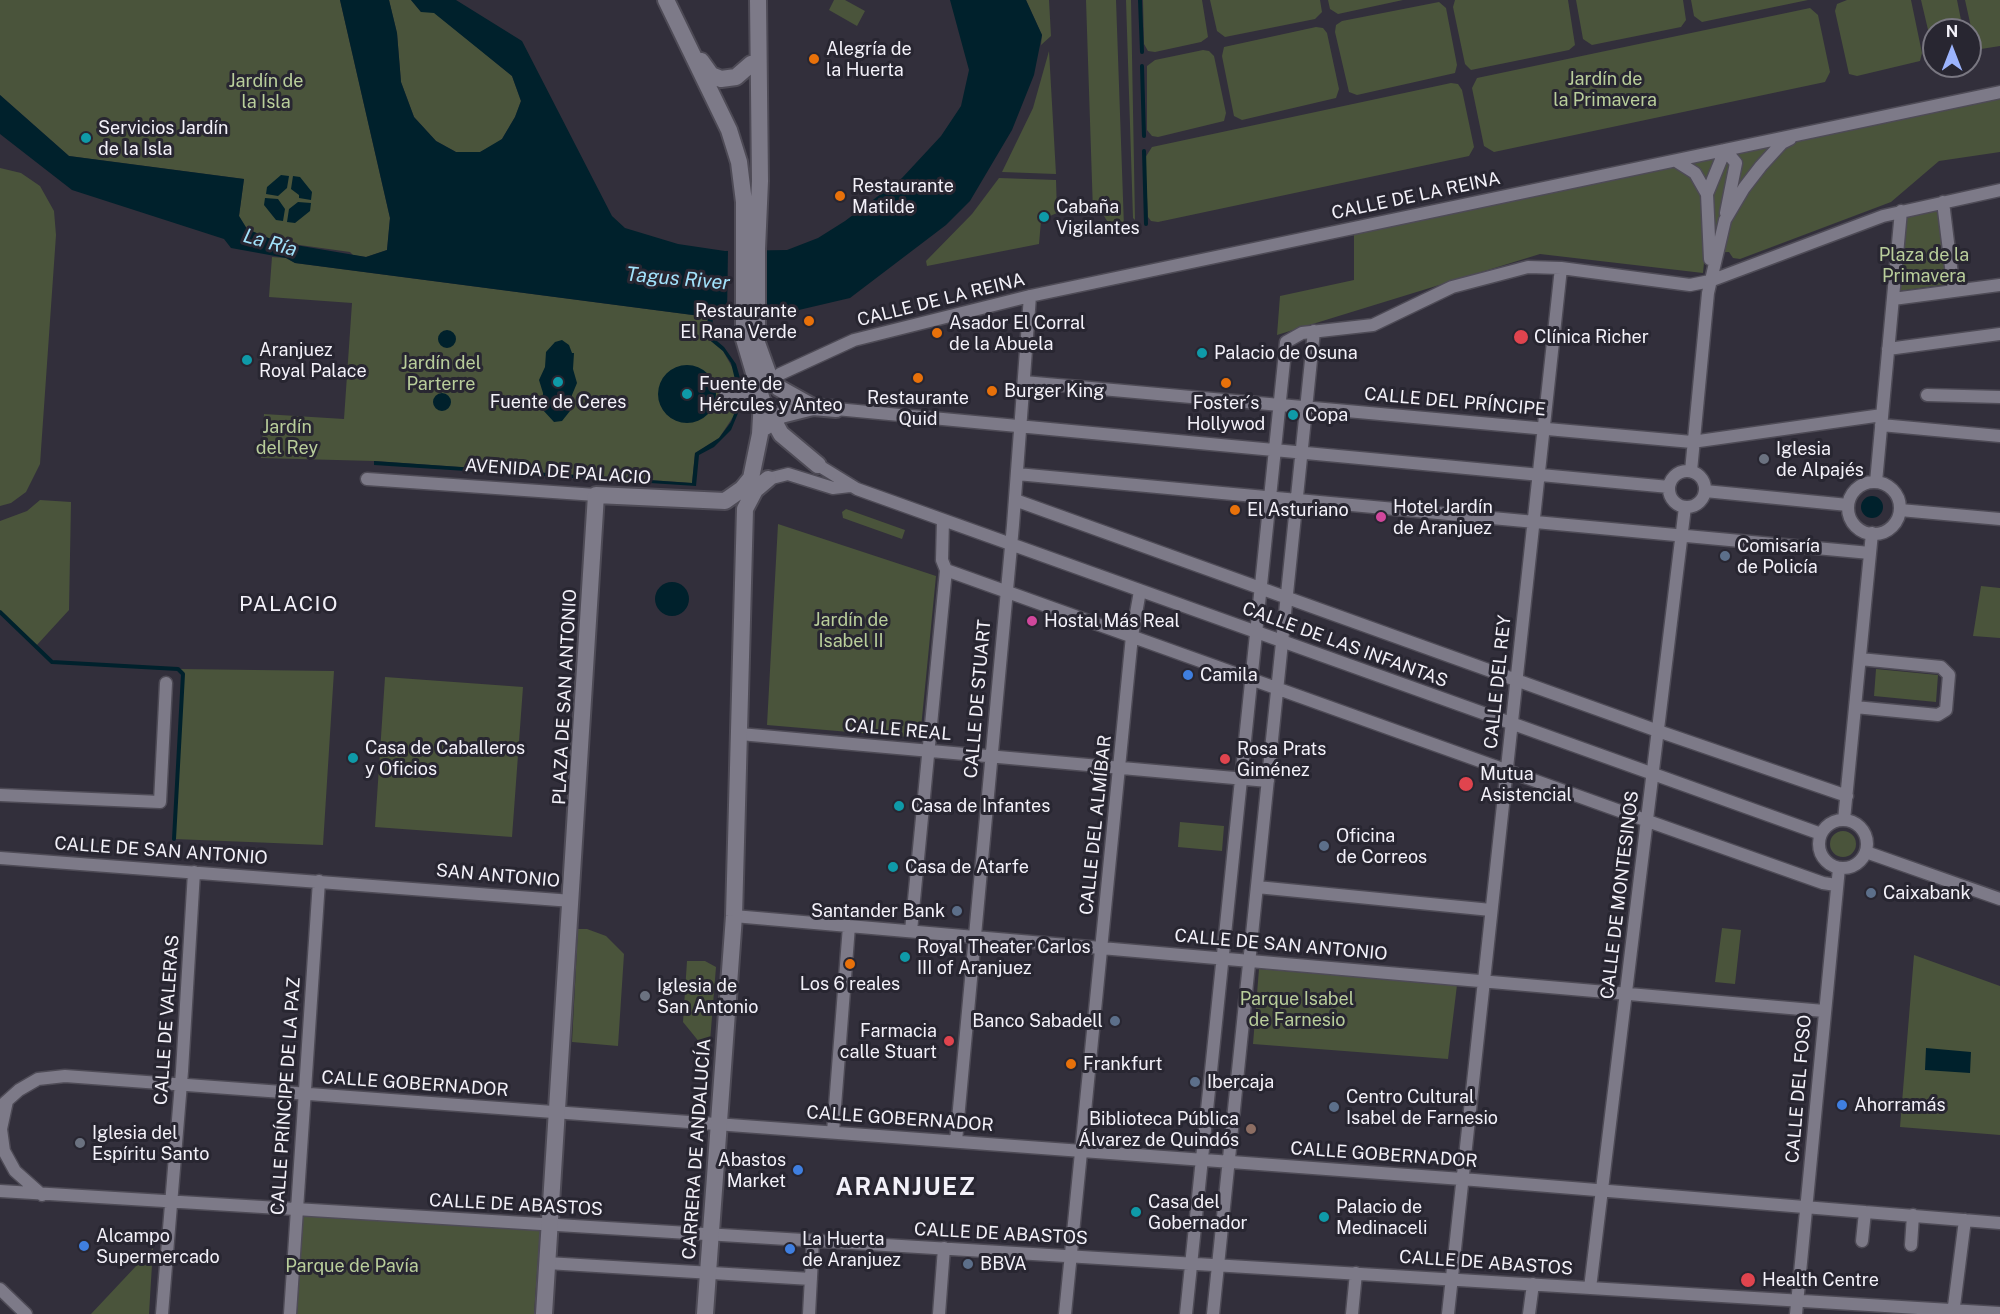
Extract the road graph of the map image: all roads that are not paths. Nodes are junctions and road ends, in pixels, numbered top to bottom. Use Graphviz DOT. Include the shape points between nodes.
graph roads {
  1 [pos="666,0"];
  2 [pos="758,0"];
  3 [pos="691,54"];
  4 [pos="757,63"];
  5 [pos="2000,92"];
  6 [pos="1798,135"];
  7 [pos="1725,150"];
  8 [pos="1676,160"];
  9 [pos="2000,190"];
  10 [pos="1707,194"];
  11 [pos="752,202"];
  12 [pos="1943,202"];
  13 [pos="1901,211"];
  14 [pos="1725,220"];
  15 [pos="1562,268"];
  16 [pos="1710,281"];
  17 [pos="2000,285"];
  18 [pos="1954,291"];
  19 [pos="1030,296"];
  20 [pos="1893,299"];
  21 [pos="749,316"];
  22 [pos="1314,331"];
  23 [pos="2000,334"];
  24 [pos="1888,349"];
  25 [pos="780,374"];
  26 [pos="1024,382"];
  27 [pos="758,391"];
  28 [pos="1928,395"];
  29 [pos="725,397"];
  30 [pos="2000,397"];
  31 [pos="1279,405"];
  32 [pos="813,406"];
  33 [pos="1307,407"];
  34 [pos="836,409"];
  35 [pos="1881,420"];
  36 [pos="772,421"];
  37 [pos="1020,426"];
  38 [pos="1544,428"];
  39 [pos="760,434"];
  40 [pos="2000,436"];
  41 [pos="1692,442"];
  42 [pos="1275,450"];
  43 [pos="1302,453"];
  44 [pos="818,465"];
  45 [pos="1691,471"];
  46 [pos="1017,474"];
  47 [pos="1539,475"];
  48 [pos="367,479"];
  49 [pos="768,479"];
  50 [pos="1876,482"];
  51 [pos="1669,487"];
  52 [pos="854,488"];
  53 [pos="1705,491"];
  54 [pos="596,495"];
  55 [pos="1269,497"];
  56 [pos="746,498"];
  57 [pos="1297,499"];
  58 [pos="1015,500"];
  59 [pos="1848,505"];
  60 [pos="1685,507"];
  61 [pos="1900,510"];
  62 [pos="2000,519"];
  63 [pos="943,520"];
  64 [pos="1534,520"];
  65 [pos="1872,533"];
  66 [pos="1682,534"];
  67 [pos="1011,544"];
  68 [pos="1870,553"];
  69 [pos="946,570"];
  70 [pos="1260,588"];
  71 [pos="1006,591"];
  72 [pos="1140,591"];
  73 [pos="1287,598"];
  74 [pos="1255,632"];
  75 [pos="1132,636"];
  76 [pos="1282,641"];
  77 [pos="1860,659"];
  78 [pos="1251,678"];
  79 [pos="1516,680"];
  80 [pos="166,683"];
  81 [pos="1278,687"];
  82 [pos="1855,707"];
  83 [pos="1511,724"];
  84 [pos="1658,731"];
  85 [pos="740,734"];
  86 [pos="927,751"];
  87 [pos="990,756"];
  88 [pos="1120,768"];
  89 [pos="1506,770"];
  90 [pos="1653,773"];
  91 [pos="1240,779"];
  92 [pos="1268,781"];
  93 [pos="0,795"];
  94 [pos="1847,796"];
  95 [pos="1844,820"];
  96 [pos="1647,821"];
  97 [pos="1821,834"];
  98 [pos="1866,852"];
  99 [pos="0,858"];
  100 [pos="1839,868"];
  101 [pos="195,872"];
  102 [pos="319,881"];
  103 [pos="1836,885"];
  104 [pos="1257,887"];
  105 [pos="2000,899"];
  106 [pos="572,901"];
  107 [pos="1491,910"];
  108 [pos="734,916"];
  109 [pos="849,926"];
  110 [pos="911,931"];
  111 [pos="974,937"];
  112 [pos="1102,948"];
  113 [pos="1222,958"];
  114 [pos="1250,961"];
  115 [pos="1484,980"];
  116 [pos="1626,993"];
  117 [pos="1824,1011"];
  118 [pos="181,1085"];
  119 [pos="304,1094"];
  120 [pos="4,1103"];
  121 [pos="555,1112"];
  122 [pos="717,1124"];
  123 [pos="833,1132"];
  124 [pos="956,1141"];
  125 [pos="1082,1150"];
  126 [pos="1201,1161"];
  127 [pos="1228,1163"];
  128 [pos="1462,1179"];
  129 [pos="1602,1190"];
  130 [pos="0,1191"];
  131 [pos="42,1195"];
  132 [pos="172,1202"];
  133 [pos="1806,1207"];
  134 [pos="297,1210"];
  135 [pos="1864,1212"];
  136 [pos="1913,1215"];
  137 [pos="1965,1220"];
  138 [pos="2000,1223"];
  139 [pos="549,1225"];
  140 [pos="710,1234"];
  141 [pos="813,1240"];
  142 [pos="1862,1241"];
  143 [pos="1911,1245"];
  144 [pos="944,1248"];
  145 [pos="1071,1256"];
  146 [pos="547,1263"];
  147 [pos="1191,1263"];
  148 [pos="1218,1265"];
  149 [pos="1356,1273"];
  150 [pos="708,1274"];
  151 [pos="811,1279"];
  152 [pos="1451,1279"];
  153 [pos="1533,1284"];
  154 [pos="1590,1288"];
  155 [pos="0,1289"];
  156 [pos="1798,1301"];
  157 [pos="1954,1312"];
  158 [pos="2000,1313"];
  159 [pos="26,1314"];
  160 [pos="162,1314"];
  161 [pos="290,1314"];
  162 [pos="544,1314"];
  163 [pos="705,1314"];
  164 [pos="809,1314"];
  165 [pos="939,1314"];
  166 [pos="1065,1314"];
  167 [pos="1186,1314"];
  168 [pos="1213,1314"];
  169 [pos="1352,1314"];
  170 [pos="1448,1314"];
  171 [pos="1529,1314"];
  172 [pos="1796,1314"];
  1 -- 3 [label="main road"];
  2 -- 4 [label="main road"];
  3 -- 4 [label="main road" via="699,56 711,75 722,79 736,77"];
  3 -- 11 [label="main road" via="729,130"];
  4 -- 11 [label="main road" via="759,160"];
  5 -- 6 [label="street, CALLE DE LA REINA"];
  6 -- 7 [label="street, CALLE DE LA REINA"];
  6 -- 14 [label="street" via="1782,143 1761,166"];
  7 -- 8 [label="street, CALLE DE LA REINA"];
  7 -- 10 [label="street"];
  7 -- 14 [label="street" via="1736,163"];
  8 -- 10 [label="street" via="1695,173"];
  8 -- 19 [label="street, CALLE DE LA REINA"];
  9 -- 12 [label="street"];
  10 -- 16 [label="street" via="1711,220"];
  11 -- 21 [label="main road"];
  12 -- 13 [label="street"];
  12 -- 18 [label="street"];
  13 -- 16 [label="street"];
  13 -- 20 [label="street"];
  14 -- 16 [label="street"];
  15 -- 16 [label="street" via="1690,285"];
  15 -- 22 [label="street" via="1528,267 1452,287 1373,325"];
  15 -- 38 [label="street, CALLE DEL REY"];
  16 -- 41 [label="street"];
  17 -- 18 [label="street"];
  18 -- 20 [label="street"];
  19 -- 25 [label="street, CALLE DE LA REINA" via="854,340"];
  19 -- 26 [label="street, CALLE DE STUART"];
  20 -- 24 [label="street"];
  21 -- 27 [label="main road" via="744,339"];
  21 -- 32 [label="main road" via="770,379 789,395"];
  22 -- 31 [label="street" via="1286,342"];
  22 -- 33 [label="street"];
  23 -- 24 [label="street"];
  24 -- 35 [label="street"];
  26 -- 31 [label="street, CALLE DEL PRÍNCIPE"];
  26 -- 37 [label="street, CALLE DE STUART"];
  27 -- 29 [label="street" via="748,397"];
  27 -- 36 [label="main road"];
  27 -- 39 [label="main road"];
  28 -- 30 [label="street"];
  31 -- 33 [label="street, CALLE DEL PRÍNCIPE"];
  31 -- 42 [label="street"];
  32 -- 34 [label="main road"];
  32 -- 36 [label="main road"];
  33 -- 38 [label="street, CALLE DEL PRÍNCIPE"];
  33 -- 43 [label="street"];
  34 -- 37 [label="street"];
  35 -- 40 [label="street, CALLE DEL PRÍNCIPE"];
  35 -- 41 [label="street, CALLE DEL PRÍNCIPE"];
  35 -- 50 [label="street"];
  36 -- 39 [label="main road"];
  36 -- 44 [label="main road"];
  37 -- 42 [label="street"];
  37 -- 46 [label="street, CALLE DE STUART"];
  38 -- 41 [label="street, CALLE DEL PRÍNCIPE"];
  38 -- 47 [label="street, CALLE DEL REY"];
  39 -- 56 [label="main road"];
  41 -- 45 [label="street"];
  42 -- 43 [label="street"];
  42 -- 55 [label="street"];
  43 -- 47 [label="street"];
  43 -- 57 [label="street"];
  44 -- 52 [label="street"];
  45 -- 51 [label="street" via="1674,476"];
  45 -- 53 [label="street" via="1700,477"];
  46 -- 55 [label="street"];
  46 -- 58 [label="street, CALLE DE STUART"];
  47 -- 51 [label="street"];
  47 -- 64 [label="street, CALLE DEL REY"];
  48 -- 54 [label="street, AVENIDA DE PALACIO"];
  49 -- 52 [label="street" via="788,474 833,488"];
  49 -- 56 [label="main road, AVENIDA DE PALACIO"];
  50 -- 59 [label="street" via="1861,486"];
  50 -- 61 [label="street" via="1891,488"];
  51 -- 60 [label="street" via="1675,502"];
  52 -- 63 [label="street, CALLE DE LAS INFANTAS"];
  53 -- 59 [label="street"];
  53 -- 60 [label="street" via="1696,505"];
  54 -- 56 [label="main road, AVENIDA DE PALACIO" via="725,501"];
  54 -- 106 [label="main road, PLAZA DE SAN ANTONIO"];
  55 -- 57 [label="street"];
  55 -- 70 [label="street"];
  56 -- 85 [label="main road"];
  57 -- 64 [label="street"];
  57 -- 73 [label="street"];
  58 -- 67 [label="street, CALLE DE STUART"];
  58 -- 70 [label="street, CALLE DE LAS INFANTAS"];
  59 -- 65 [label="street" via="1856,526"];
  60 -- 66 [label="street, CALLE DE MONTESINOS"];
  61 -- 62 [label="street"];
  61 -- 65 [label="street" via="1887,530"];
  63 -- 67 [label="street, CALLE DE LAS INFANTAS"];
  63 -- 69 [label="street" via="942,560"];
  64 -- 66 [label="street"];
  64 -- 79 [label="street, CALLE DEL REY"];
  65 -- 68 [label="street"];
  66 -- 68 [label="street"];
  66 -- 84 [label="street, CALLE DE MONTESINOS"];
  67 -- 71 [label="street, CALLE DE STUART"];
  67 -- 72 [label="street, CALLE DE LAS INFANTAS"];
  68 -- 77 [label="street"];
  69 -- 71 [label="street"];
  69 -- 86 [label="street"];
  70 -- 73 [label="street, CALLE DE LAS INFANTAS"];
  70 -- 74 [label="street"];
  71 -- 75 [label="street"];
  71 -- 87 [label="street, CALLE DE STUART"];
  72 -- 74 [label="street, CALLE DE LAS INFANTAS"];
  72 -- 75 [label="street, CALLE DEL ALMÍBAR"];
  73 -- 76 [label="street"];
  73 -- 79 [label="street, CALLE DE LAS INFANTAS"];
  74 -- 76 [label="street, CALLE DE LAS INFANTAS"];
  74 -- 78 [label="street"];
  75 -- 78 [label="street"];
  75 -- 88 [label="street, CALLE DEL ALMÍBAR"];
  76 -- 81 [label="street"];
  76 -- 83 [label="street, CALLE DE LAS INFANTAS"];
  77 -- 82 [label="street"];
  77 -- 82 [label="street" via="1941,667 1949,675 1946,710 1938,715"];
  78 -- 81 [label="street"];
  78 -- 91 [label="street"];
  79 -- 83 [label="street, CALLE DEL REY"];
  79 -- 84 [label="street, CALLE DE LAS INFANTAS"];
  80 -- 93 [label="street" via="160,802"];
  81 -- 89 [label="street"];
  81 -- 92 [label="street"];
  82 -- 94 [label="street"];
  83 -- 89 [label="street, CALLE DEL REY"];
  83 -- 90 [label="street, CALLE DE LAS INFANTAS"];
  84 -- 90 [label="street, CALLE DE MONTESINOS"];
  84 -- 94 [label="street, CALLE DE LAS INFANTAS"];
  85 -- 86 [label="street, CALLE REAL"];
  85 -- 108 [label="main road"];
  86 -- 87 [label="street, CALLE REAL"];
  86 -- 110 [label="street"];
  87 -- 88 [label="street, CALLE REAL"];
  87 -- 111 [label="street, CALLE DE STUART"];
  88 -- 91 [label="street, CALLE REAL"];
  88 -- 112 [label="street, CALLE DEL ALMÍBAR"];
  89 -- 96 [label="street"];
  89 -- 107 [label="street, CALLE DEL REY"];
  90 -- 96 [label="street, CALLE DE MONTESINOS"];
  90 -- 97 [label="street, CALLE DE LAS INFANTAS"];
  91 -- 92 [label="street, CALLE REAL"];
  91 -- 113 [label="street"];
  92 -- 104 [label="street"];
  94 -- 95 [label="street"];
  95 -- 97 [label="street" via="1831,823"];
  95 -- 98 [label="street" via="1852,821 1863,831"];
  96 -- 103 [label="street"];
  96 -- 116 [label="street, CALLE DE MONTESINOS"];
  97 -- 100 [label="street" via="1820,853 1830,865"];
  98 -- 100 [label="street" via="1852,866"];
  98 -- 105 [label="street"];
  99 -- 101 [label="street, CALLE DE SAN ANTONIO"];
  100 -- 103 [label="street, CALLE DEL FOSO"];
  101 -- 102 [label="street, CALLE DE SAN ANTONIO"];
  101 -- 118 [label="street, CALLE DE VALERAS"];
  102 -- 106 [label="street, SAN ANTONIO"];
  102 -- 119 [label="street, CALLE PRÍNCIPE DE LA PAZ"];
  103 -- 117 [label="street, CALLE DEL FOSO"];
  104 -- 107 [label="street"];
  104 -- 114 [label="street"];
  106 -- 121 [label="main road, SAN ANTONIO"];
  107 -- 115 [label="street, CALLE DEL REY"];
  108 -- 109 [label="street, CALLE DE SAN ANTONIO"];
  108 -- 122 [label="main road, CARRERA DE ANDALUCÍA"];
  109 -- 110 [label="street, CALLE DE SAN ANTONIO"];
  109 -- 123 [label="street"];
  110 -- 111 [label="street, CALLE DE SAN ANTONIO"];
  111 -- 112 [label="street, CALLE DE SAN ANTONIO"];
  111 -- 124 [label="street, CALLE DE STUART"];
  112 -- 113 [label="street, CALLE DE SAN ANTONIO"];
  112 -- 125 [label="street, CALLE DEL ALMÍBAR"];
  113 -- 114 [label="street, CALLE DE SAN ANTONIO"];
  113 -- 126 [label="street"];
  114 -- 115 [label="street, CALLE DE SAN ANTONIO"];
  114 -- 127 [label="street"];
  115 -- 116 [label="street, CALLE DE SAN ANTONIO"];
  115 -- 128 [label="street, CALLE DEL REY"];
  116 -- 117 [label="street, CALLE DE SAN ANTONIO"];
  116 -- 129 [label="street, CALLE DE MONTESINOS"];
  117 -- 133 [label="street, CALLE DEL FOSO"];
  118 -- 119 [label="street, CALLE GOBERNADOR"];
  118 -- 120 [label="street, CALLE GOBERNADOR" via="50,1077 28,1084"];
  118 -- 132 [label="street, CALLE DE VALERAS"];
  119 -- 121 [label="street, CALLE GOBERNADOR"];
  119 -- 134 [label="street, CALLE PRÍNCIPE DE LA PAZ"];
  120 -- 131 [label="street" via="4,1151 15,1172"];
  121 -- 122 [label="street, CALLE GOBERNADOR"];
  121 -- 139 [label="main road, SAN ANTONIO"];
  122 -- 123 [label="street, CALLE GOBERNADOR"];
  122 -- 140 [label="main road, CARRERA DE ANDALUCÍA"];
  123 -- 124 [label="street, CALLE GOBERNADOR"];
  124 -- 125 [label="street, CALLE GOBERNADOR"];
  125 -- 126 [label="street, CALLE GOBERNADOR"];
  125 -- 145 [label="street, CALLE DEL ALMÍBAR"];
  126 -- 127 [label="street, CALLE GOBERNADOR"];
  126 -- 147 [label="street"];
  127 -- 128 [label="street, CALLE GOBERNADOR"];
  127 -- 148 [label="street"];
  128 -- 129 [label="street, CALLE GOBERNADOR"];
  128 -- 152 [label="street, CALLE DEL REY"];
  129 -- 133 [label="street, CALLE GOBERNADOR"];
  129 -- 154 [label="street, CALLE DE MONTESINOS"];
  130 -- 131 [label="street, CALLE DE ABASTOS"];
  131 -- 132 [label="street, CALLE DE ABASTOS"];
  132 -- 134 [label="street, CALLE DE ABASTOS"];
  132 -- 160 [label="street, CALLE DE VALERAS"];
  133 -- 135 [label="street, CALLE GOBERNADOR"];
  133 -- 156 [label="street, CALLE DEL FOSO"];
  134 -- 139 [label="street, CALLE DE ABASTOS"];
  134 -- 161 [label="street, CALLE PRÍNCIPE DE LA PAZ"];
  135 -- 136 [label="street, CALLE GOBERNADOR"];
  135 -- 142 [label="street"];
  136 -- 137 [label="street, CALLE GOBERNADOR"];
  136 -- 143 [label="street"];
  137 -- 138 [label="street, CALLE GOBERNADOR"];
  137 -- 157 [label="street"];
  139 -- 140 [label="street, CALLE DE ABASTOS"];
  139 -- 146 [label="main road, SAN ANTONIO"];
  140 -- 141 [label="street, CALLE DE ABASTOS"];
  140 -- 150 [label="main road, CARRERA DE ANDALUCÍA"];
  141 -- 144 [label="street, CALLE DE ABASTOS"];
  141 -- 151 [label="street"];
  144 -- 145 [label="street, CALLE DE ABASTOS"];
  144 -- 165 [label="street"];
  145 -- 147 [label="street, CALLE DE ABASTOS"];
  145 -- 166 [label="street, CALLE DEL ALMÍBAR"];
  146 -- 150 [label="street"];
  146 -- 162 [label="main road, SAN ANTONIO"];
  147 -- 148 [label="street, CALLE DE ABASTOS"];
  147 -- 167 [label="street"];
  148 -- 149 [label="street, CALLE DE ABASTOS"];
  148 -- 168 [label="street"];
  149 -- 152 [label="street, CALLE DE ABASTOS"];
  149 -- 169 [label="street"];
  150 -- 151 [label="street"];
  150 -- 163 [label="main road, CARRERA DE ANDALUCÍA"];
  151 -- 164 [label="street"];
  152 -- 153 [label="street, CALLE DE ABASTOS"];
  152 -- 170 [label="street, CALLE DEL REY"];
  153 -- 154 [label="street, CALLE DE ABASTOS"];
  153 -- 171 [label="street"];
  154 -- 156 [label="street, CALLE DE ABASTOS"];
  155 -- 159 [label="street"];
  156 -- 157 [label="street, CALLE DE ABASTOS"];
  156 -- 172 [label="street, CALLE DEL FOSO"];
  157 -- 158 [label="street, CALLE DE ABASTOS"];
}
